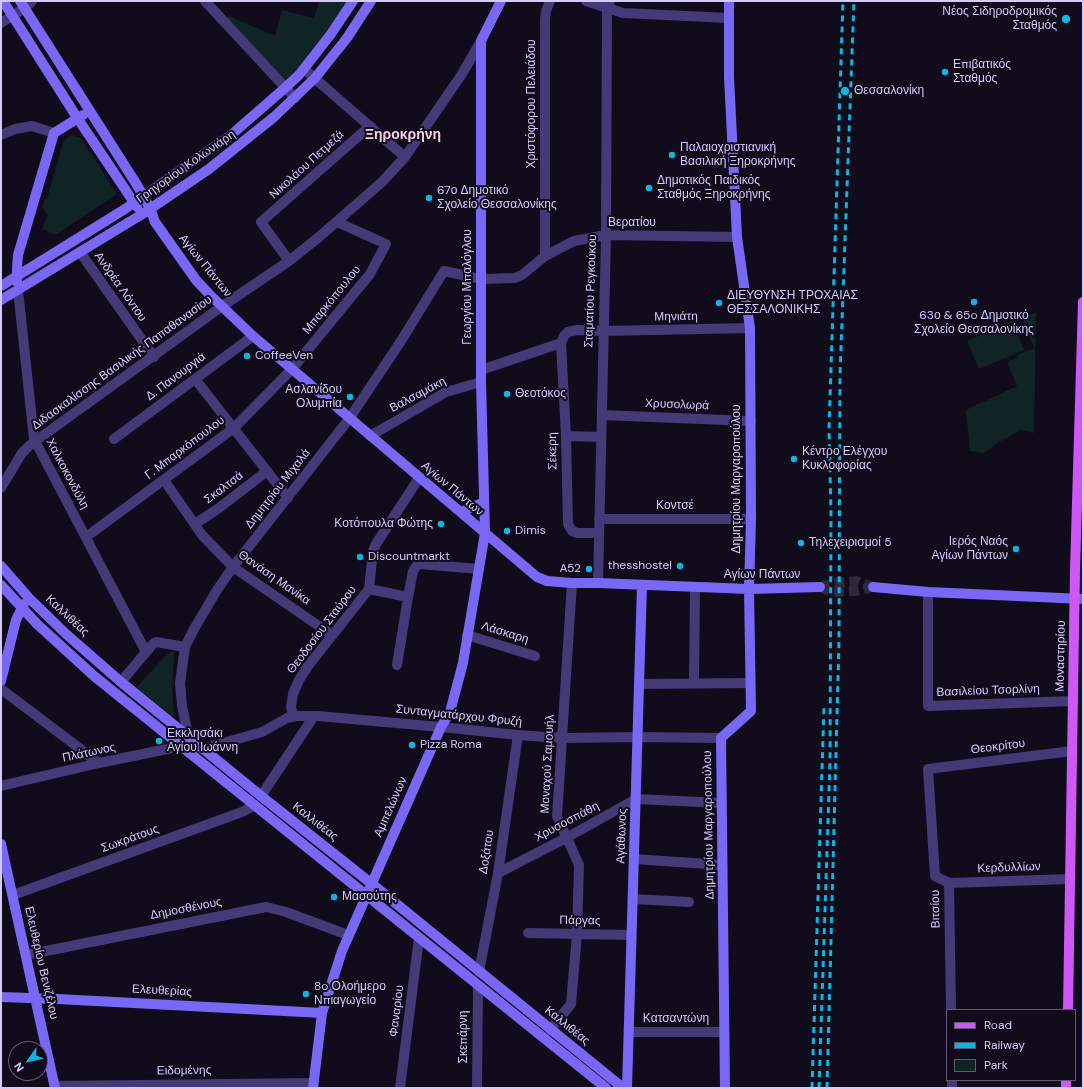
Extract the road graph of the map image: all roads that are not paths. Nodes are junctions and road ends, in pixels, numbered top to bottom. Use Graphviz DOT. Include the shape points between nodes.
graph roads {
  1 [pos="4,1"];
  2 [pos="32,1"];
  3 [pos="205,1"];
  4 [pos="353,1"];
  5 [pos="371,1"];
  6 [pos="501,1"];
  7 [pos="550,1"];
  8 [pos="586,1"];
  9 [pos="729,1"];
  10 [pos="23,5"];
  11 [pos="609,5"];
  12 [pos="12,15"];
  13 [pos="729,18"];
  14 [pos="1,23"];
  15 [pos="481,41"];
  16 [pos="304,69"];
  17 [pos="315,78"];
  18 [pos="286,88"];
  19 [pos="295,98"];
  20 [pos="89,110"];
  21 [pos="78,119"];
  22 [pos="370,126"];
  23 [pos="54,133"];
  24 [pos="1,135"];
  25 [pos="405,157"];
  26 [pos="144,196"];
  27 [pos="133,203"];
  28 [pos="147,211"];
  29 [pos="337,222"];
  30 [pos="606,235"];
  31 [pos="737,237"];
  32 [pos="80,252"];
  33 [pos="545,256"];
  34 [pos="289,261"];
  35 [pos="444,271"];
  36 [pos="17,276"];
  37 [pos="481,279"];
  38 [pos="1,286"];
  39 [pos="18,290"];
  40 [pos="1,300"];
  41 [pos="1083,302"];
  42 [pos="221,307"];
  43 [pos="750,328"];
  44 [pos="603,331"];
  45 [pos="253,336"];
  46 [pos="561,342"];
  47 [pos="154,356"];
  48 [pos="292,369"];
  49 [pos="481,370"];
  50 [pos="195,379"];
  51 [pos="481,382"];
  52 [pos="602,415"];
  53 [pos="349,418"];
  54 [pos="751,421"];
  55 [pos="234,428"];
  56 [pos="370,436"];
  57 [pos="566,436"];
  58 [pos="601,437"];
  59 [pos="114,439"];
  60 [pos="35,442"];
  61 [pos="267,471"];
  62 [pos="420,478"];
  63 [pos="164,480"];
  64 [pos="1,488"];
  65 [pos="288,498"];
  66 [pos="484,502"];
  67 [pos="460,512"];
  68 [pos="599,519"];
  69 [pos="751,519"];
  70 [pos="195,524"];
  71 [pos="485,533"];
  72 [pos="599,533"];
  73 [pos="86,537"];
  74 [pos="1,566"];
  75 [pos="233,567"];
  76 [pos="479,569"];
  77 [pos="572,583"];
  78 [pos="598,583"];
  79 [pos="1,585"];
  80 [pos="642,585"];
  81 [pos="696,587"];
  82 [pos="820,587"];
  83 [pos="873,587"];
  84 [pos="370,589"];
  85 [pos="749,589"];
  86 [pos="928,592"];
  87 [pos="408,597"];
  88 [pos="29,598"];
  89 [pos="1079,599"];
  90 [pos="22,608"];
  91 [pos="332,635"];
  92 [pos="467,635"];
  93 [pos="185,647"];
  94 [pos="146,652"];
  95 [pos="535,656"];
  96 [pos="397,665"];
  97 [pos="1,681"];
  98 [pos="120,682"];
  99 [pos="694,683"];
  100 [pos="750,683"];
  101 [pos="639,684"];
  102 [pos="1,689"];
  103 [pos="1073,701"];
  104 [pos="292,716"];
  105 [pos="314,716"];
  106 [pos="441,727"];
  107 [pos="518,735"];
  108 [pos="638,737"];
  109 [pos="562,738"];
  110 [pos="721,738"];
  111 [pos="186,742"];
  112 [pos="202,749"];
  113 [pos="1072,751"];
  114 [pos="98,763"];
  115 [pos="928,769"];
  116 [pos="1,786"];
  117 [pos="636,799"];
  118 [pos="258,800"];
  119 [pos="722,802"];
  120 [pos="566,838"];
  121 [pos="1,844"];
  122 [pos="634,859"];
  123 [pos="722,865"];
  124 [pos="498,873"];
  125 [pos="1070,879"];
  126 [pos="949,883"];
  127 [pos="372,884"];
  128 [pos="13,895"];
  129 [pos="366,895"];
  130 [pos="633,899"];
  131 [pos="689,902"];
  132 [pos="528,933"];
  133 [pos="577,934"];
  134 [pos="348,935"];
  135 [pos="632,935"];
  136 [pos="419,938"];
  137 [pos="26,954"];
  138 [pos="479,972"];
  139 [pos="478,986"];
  140 [pos="1,997"];
  141 [pos="36,998"];
  142 [pos="951,1009"];
  143 [pos="1068,1009"];
  144 [pos="322,1013"];
  145 [pos="550,1030"];
  146 [pos="628,1032"];
  147 [pos="724,1032"];
  148 [pos="313,1085"];
  149 [pos="55,1087"];
  150 [pos="400,1088"];
  151 [pos="477,1088"];
  152 [pos="606,1088"];
  153 [pos="623,1088"];
  154 [pos="627,1088"];
  155 [pos="725,1088"];
  1 -- 12 [label="street, Αγίων Πάντων"];
  2 -- 10 [label="street"];
  3 -- 18 [label="street"];
  4 -- 16 [label="street, Γρηγορίου Κολωνιάρη"];
  5 -- 17 [label="street, Γρηγορίου Κολωνιάρη" via="347,38"];
  6 -- 15 [label="street, Διδασκαλίσσης Βασιλικής Παπαθανασίου"];
  7 -- 33 [label="street, Χριστόφορου Πελειάδου" via="545,14"];
  8 -- 11 [label="street"];
  9 -- 13 [label="street, Δημητρίου Μαργαροπούλου"];
  10 -- 12 [label="street"];
  10 -- 20 [label="street"];
  11 -- 13 [label="street" via="626,14"];
  11 -- 30 [label="street, Σταματίου Ρεγκούκου"];
  12 -- 14 [label="street"];
  12 -- 21 [label="street, Αγίων Πάντων"];
  13 -- 31 [label="street, Δημητρίου Μαργαροπούλου" via="729,77"];
  15 -- 25 [label="street, Διδασκαλίσσης Βασιλικής Παπαθανασίου" via="462,74"];
  15 -- 37 [label="street, Γεωργίου Μπαλόγλου"];
  16 -- 17 [label="street"];
  16 -- 18 [label="street, Γρηγορίου Κολωνιάρη"];
  17 -- 19 [label="street, Γρηγορίου Κολωνιάρη"];
  17 -- 22 [label="street"];
  18 -- 19 [label="street"];
  18 -- 26 [label="street, Γρηγορίου Κολωνιάρη" via="232,135"];
  19 -- 28 [label="street, Γρηγορίου Κολωνιάρη" via="209,169"];
  20 -- 21 [label="street"];
  20 -- 26 [label="street"];
  21 -- 23 [label="street"];
  21 -- 27 [label="street, Αγίων Πάντων"];
  22 -- 25 [label="street"];
  22 -- 34 [label="street, Νικολάου Πετμεζά" via="261,222"];
  23 -- 24 [label="street" via="32,126"];
  23 -- 36 [label="street, Χαλκοκονδύλη" via="21,245"];
  25 -- 29 [label="street, Διδασκαλίσσης Βασιλικής Παπαθανασίου" via="382,182"];
  26 -- 27 [label="street, Γρηγορίου Κολωνιάρη"];
  26 -- 28 [label="street"];
  27 -- 28 [label="street, Αγίων Πάντων"];
  27 -- 36 [label="street, Γρηγορίου Κολωνιάρη"];
  28 -- 32 [label="street, Γρηγορίου Κολωνιάρη"];
  28 -- 42 [label="street, Αγίων Πάντων" via="196,280"];
  29 -- 34 [label="street, Διδασκαλίσσης Βασιλικής Παπαθανασίου"];
  29 -- 48 [label="street, Μπαρκόπουλου" via="386,244 370,274"];
  30 -- 31 [label="street, Βερατίου"];
  30 -- 33 [label="street, Βερατίου" via="576,240"];
  30 -- 44 [label="street, Σταματίου Ρεγκούκου"];
  31 -- 43 [label="street, Δημητρίου Μαργαροπούλου"];
  32 -- 39 [label="street, Γρηγορίου Κολωνιάρη"];
  32 -- 47 [label="street, Ανδρέα Λόντου"];
  33 -- 37 [label="street, Βερατίου" via="517,278"];
  34 -- 42 [label="street, Διδασκαλίσσης Βασιλικής Παπαθανασίου"];
  35 -- 37 [label="street, Βερατίου"];
  35 -- 53 [label="street, Δημητρίου Μιχαλά"];
  36 -- 38 [label="street, Γρηγορίου Κολωνιάρη"];
  36 -- 39 [label="street, Χαλκοκονδύλη"];
  37 -- 49 [label="street, Γεωργίου Μπαλόγλου"];
  39 -- 40 [label="street, Γρηγορίου Κολωνιάρη"];
  39 -- 60 [label="street, Χαλκοκονδύλη"];
  41 -- 89 [label="main road, Μοναστηρίου"];
  42 -- 45 [label="street, Αγίων Πάντων"];
  42 -- 47 [label="street, Διδασκαλίσσης Βασιλικής Παπαθανασίου"];
  43 -- 44 [label="street, Μηνιάτη"];
  43 -- 54 [label="street, Δημητρίου Μαργαροπούλου"];
  44 -- 46 [label="street" via="572,330"];
  44 -- 52 [label="street, Σταματίου Ρεγκούκου"];
  45 -- 48 [label="street, Αγίων Πάντων"];
  45 -- 50 [label="street, Δ. Πανουργιά"];
  46 -- 49 [label="street"];
  46 -- 57 [label="street, Σέκερη"];
  47 -- 60 [label="street, Διδασκαλίσσης Βασιλικής Παπαθανασίου"];
  48 -- 53 [label="street, Αγίων Πάντων"];
  48 -- 55 [label="street, Γ. Μπαρκόπουλου"];
  49 -- 51 [label="street, Γεωργίου Μπαλόγλου"];
  50 -- 55 [label="street"];
  50 -- 59 [label="street, Δ. Πανουργιά"];
  51 -- 56 [label="street, Βαλσαμάκη" via="446,392"];
  51 -- 66 [label="street, Γεωργίου Μπαλόγλου"];
  52 -- 54 [label="street, Χρυσολωρά"];
  52 -- 58 [label="street, Σταματίου Ρεγκούκου"];
  53 -- 56 [label="street, Αγίων Πάντων"];
  53 -- 65 [label="street, Δημητρίου Μιχαλά"];
  54 -- 69 [label="street, Δημητρίου Μαργαροπούλου"];
  55 -- 61 [label="street"];
  55 -- 63 [label="street, Γ. Μπαρκόπουλου"];
  56 -- 62 [label="street, Αγίων Πάντων"];
  57 -- 58 [label="street"];
  57 -- 72 [label="street, Σέκερη" via="568,524 572,531 577,533"];
  58 -- 68 [label="street, Σταματίου Ρεγκούκου"];
  60 -- 64 [label="street, Διδασκαλίσσης Βασιλικής Παπαθανασίου" via="22,453"];
  60 -- 73 [label="street, Χαλκοκονδύλη"];
  61 -- 65 [label="street"];
  61 -- 70 [label="street, Σκαλτσά"];
  62 -- 67 [label="street, Αγίων Πάντων"];
  62 -- 84 [label="street, Θεοδοσίου Σταύρου" via="376,544 373,551"];
  63 -- 70 [label="street, Θανάση Μανίκα"];
  63 -- 73 [label="street, Γ. Μπαρκόπουλου"];
  65 -- 75 [label="street, Δημητρίου Μιχαλά"];
  66 -- 67 [label="street"];
  66 -- 71 [label="street, Γεωργίου Μπαλόγλου"];
  67 -- 71 [label="street, Αγίων Πάντων"];
  68 -- 69 [label="street, Κοντσέ"];
  68 -- 72 [label="street, Σταματίου Ρεγκούκου"];
  69 -- 85 [label="street, Δημητρίου Μαργαροπούλου"];
  70 -- 75 [label="street, Θανάση Μανίκα" via="202,535"];
  71 -- 76 [label="street, Αμπελώνων"];
  71 -- 77 [label="street, Αγίων Πάντων" via="537,577 547,581"];
  72 -- 78 [label="street, Σταματίου Ρεγκούκου"];
  73 -- 94 [label="street, Χαλκοκονδύλη"];
  74 -- 88 [label="street, Καλλιθέας"];
  75 -- 91 [label="street, Θανάση Μανίκα"];
  75 -- 93 [label="street, Δημητρίου Μιχαλά" via="208,604"];
  76 -- 87 [label="street" via="417,565 413,571"];
  76 -- 92 [label="street, Αμπελώνων"];
  77 -- 78 [label="street, Αγίων Πάντων"];
  77 -- 109 [label="street, Μοναχού Σαμουήλ"];
  78 -- 80 [label="street, Αγίων Πάντων"];
  79 -- 90 [label="street, Καλλιθέας"];
  80 -- 81 [label="street, Αγίων Πάντων"];
  80 -- 101 [label="street, Αγάθωνος"];
  81 -- 85 [label="street, Αγίων Πάντων"];
  81 -- 99 [label="street"];
  82 -- 85 [label="street, Αγίων Πάντων"];
  83 -- 86 [label="street"];
  84 -- 87 [label="street"];
  84 -- 91 [label="street, Θεοδοσίου Σταύρου"];
  85 -- 100 [label="street, Δημητρίου Μαργαροπούλου"];
  86 -- 89 [label="street"];
  86 -- 103 [label="street, Βασιλείου Τσορλίνη" via="928,706"];
  87 -- 96 [label="street"];
  88 -- 90 [label="street"];
  88 -- 98 [label="street, Καλλιθέας"];
  89 -- 103 [label="main road, Μοναστηρίου"];
  90 -- 97 [label="street" via="16,620"];
  90 -- 111 [label="street, Καλλιθέας" via="83,666"];
  91 -- 104 [label="street, Θεοδοσίου Σταύρου" via="299,680 292,700"];
  92 -- 95 [label="street, Λάσκαρη"];
  92 -- 106 [label="street, Αμπελώνων" via="463,663 450,712"];
  93 -- 94 [label="street" via="156,642"];
  93 -- 111 [label="street, Δημητρίου Μιχαλά" via="181,695"];
  94 -- 98 [label="street"];
  98 -- 111 [label="street, Καλλιθέας"];
  99 -- 100 [label="street"];
  99 -- 101 [label="street"];
  100 -- 110 [label="street, Δημητρίου Μαργαροπούλου" via="751,711"];
  101 -- 108 [label="street, Αγάθωνος"];
  102 -- 114 [label="street"];
  103 -- 113 [label="main road, Μοναστηρίου"];
  104 -- 105 [label="street, Συνταγματάρχου Φρυζή"];
  104 -- 112 [label="street, Συνταγματάρχου Φρυζή" via="262,732"];
  105 -- 106 [label="street, Συνταγματάρχου Φρυζή"];
  105 -- 118 [label="street"];
  106 -- 107 [label="street, Συνταγματάρχου Φρυζή"];
  106 -- 127 [label="street, Αμπελώνων"];
  107 -- 109 [label="street, Συνταγματάρχου Φρυζή"];
  107 -- 124 [label="street, Δοξάτου"];
  108 -- 109 [label="street, Συνταγματάρχου Φρυζή"];
  108 -- 110 [label="street, Συνταγματάρχου Φρυζή"];
  108 -- 117 [label="street, Αγάθωνος"];
  109 -- 120 [label="street, Μοναχού Σαμουήλ" via="557,816"];
  110 -- 119 [label="street, Δημητρίου Μαργαροπούλου"];
  111 -- 112 [label="street, Καλλιθέας"];
  111 -- 114 [label="street, Πλάτωνος"];
  111 -- 118 [label="street, Καλλιθέας"];
  112 -- 118 [label="street, Καλλιθέας"];
  113 -- 115 [label="street, Θεοκρίτου"];
  113 -- 125 [label="main road, Μοναστηρίου"];
  114 -- 116 [label="street, Πλάτωνος"];
  115 -- 126 [label="street, Βιτσίου" via="935,876"];
  117 -- 119 [label="street"];
  117 -- 120 [label="street, Χρυσοσπάθη"];
  117 -- 122 [label="street, Αγάθωνος"];
  118 -- 127 [label="street, Καλλιθέας"];
  118 -- 128 [label="street, Σωκράτους" via="242,812"];
  118 -- 129 [label="street, Καλλιθέας"];
  119 -- 123 [label="street, Δημητρίου Μαργαροπούλου"];
  120 -- 124 [label="street, Χρυσοσπάθη"];
  120 -- 133 [label="street, Μοναχού Σαμουήλ" via="579,865"];
  121 -- 128 [label="street, Ελευθερίου Βενιζέλου"];
  122 -- 123 [label="street"];
  122 -- 130 [label="street, Αγάθωνος"];
  123 -- 147 [label="street, Δημητρίου Μαργαροπούλου"];
  124 -- 138 [label="street, Δοξάτου"];
  125 -- 126 [label="street, Κερδυλλίων"];
  125 -- 143 [label="main road, Μοναστηρίου"];
  126 -- 142 [label="street, Βιτσίου"];
  127 -- 129 [label="street, Αμπελώνων"];
  127 -- 138 [label="street, Καλλιθέας"];
  128 -- 137 [label="street, Ελευθερίου Βενιζέλου"];
  129 -- 134 [label="street, Αμπελώνων"];
  129 -- 136 [label="street, Καλλιθέας"];
  130 -- 131 [label="street"];
  130 -- 135 [label="street, Αγάθωνος"];
  132 -- 133 [label="street, Πάργας"];
  133 -- 135 [label="street, Πάργας"];
  133 -- 145 [label="street, Μοναχού Σαμουήλ" via="571,1004"];
  134 -- 137 [label="street, Δημοσθένους" via="266,907"];
  134 -- 144 [label="street, Αμπελώνων"];
  135 -- 146 [label="street, Αγάθωνος"];
  136 -- 139 [label="street, Καλλιθέας"];
  136 -- 150 [label="street, Φαναρίου"];
  137 -- 141 [label="street, Ελευθερίου Βενιζέλου"];
  138 -- 145 [label="street, Καλλιθέας"];
  139 -- 151 [label="street, Σκεπάρνη"];
  139 -- 152 [label="street, Καλλιθέας"];
  140 -- 141 [label="street, Ελευθερίας"];
  141 -- 144 [label="street, Ελευθερίας"];
  141 -- 149 [label="street, Ελευθερίου Βενιζέλου"];
  144 -- 148 [label="street, Αμπελώνων"];
  145 -- 153 [label="street, Καλλιθέας"];
  146 -- 147 [label="street, Κατσαντώνη"];
  146 -- 154 [label="street, Αγάθωνος"];
  147 -- 155 [label="street, Δημητρίου Μαργαροπούλου"];
  148 -- 149 [label="street, Ειδομένης"];
}
